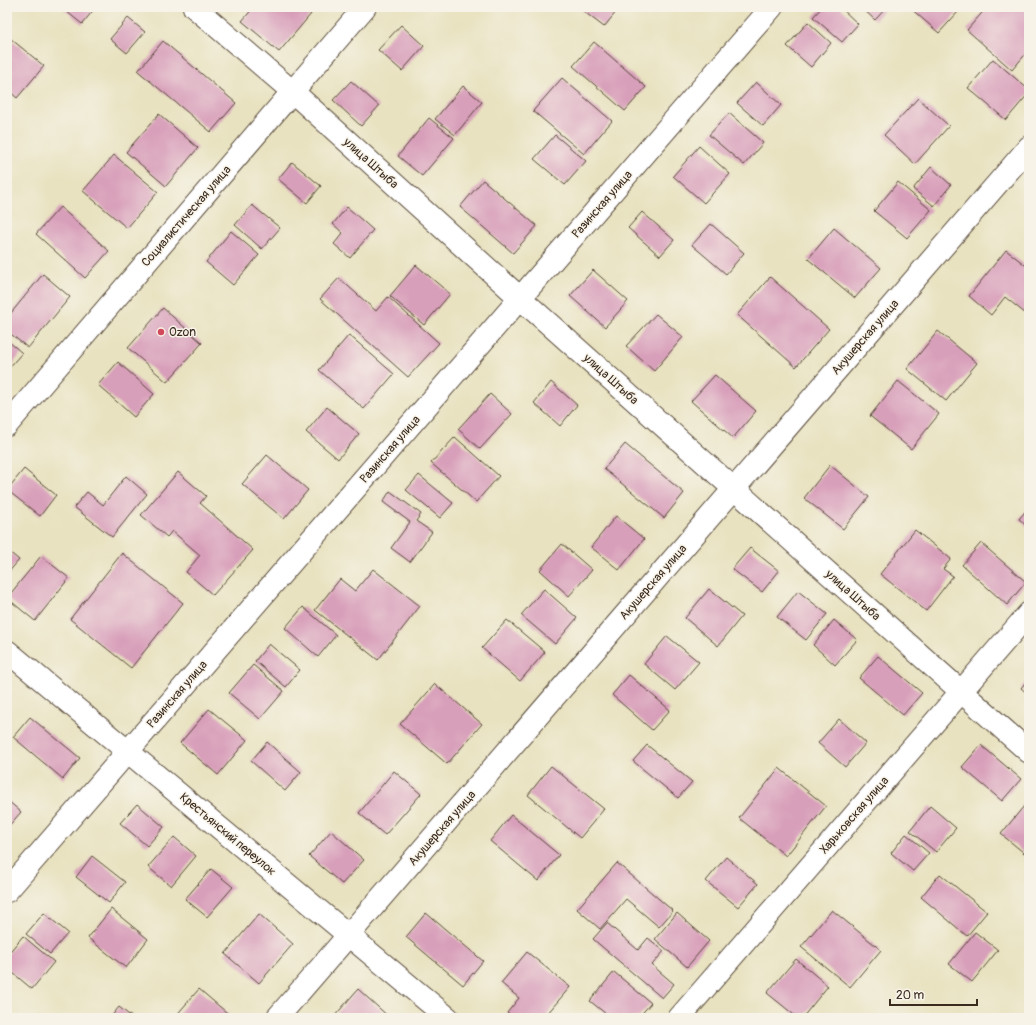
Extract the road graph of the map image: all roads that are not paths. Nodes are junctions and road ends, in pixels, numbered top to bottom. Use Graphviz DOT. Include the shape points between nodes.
graph roads {
  1 [pos="194,7"];
  2 [pos="365,7"];
  3 [pos="772,7"];
  4 [pos="293,92"];
  5 [pos="1029,147"];
  6 [pos="520,298"];
  7 [pos="7,425"];
  8 [pos="734,489"];
  9 [pos="1029,613"];
  10 [pos="7,651"];
  11 [pos="961,692"];
  12 [pos="128,751"];
  13 [pos="1029,752"];
  14 [pos="7,891"];
  15 [pos="349,935"];
  16 [pos="277,1018"];
  17 [pos="448,1018"];
  18 [pos="679,1018"];
  1 -- 4 [label="street, улица Штыба"];
  2 -- 4 [label="street, Социалистическая улица"];
  3 -- 6 [label="street, Разинская улица"];
  4 -- 6 [label="street, улица Штыба"];
  4 -- 7 [label="street, Социалистическая улица"];
  5 -- 8 [label="street, Акушерская улица"];
  6 -- 8 [label="street, улица Штыба"];
  6 -- 12 [label="street, Разинская улица"];
  8 -- 11 [label="street, улица Штыба"];
  8 -- 15 [label="street, Акушерская улица"];
  9 -- 11 [label="street, Харьковская улица"];
  10 -- 12 [label="street, Крестьянский переулок"];
  11 -- 13 [label="street, улица Штыба"];
  11 -- 18 [label="street, Харьковская улица"];
  12 -- 14 [label="street, Разинская улица"];
  12 -- 15 [label="street, Крестьянский переулок"];
  15 -- 16 [label="street, Акушерская улица"];
  15 -- 17 [label="street, Крестьянский переулок"];
}
